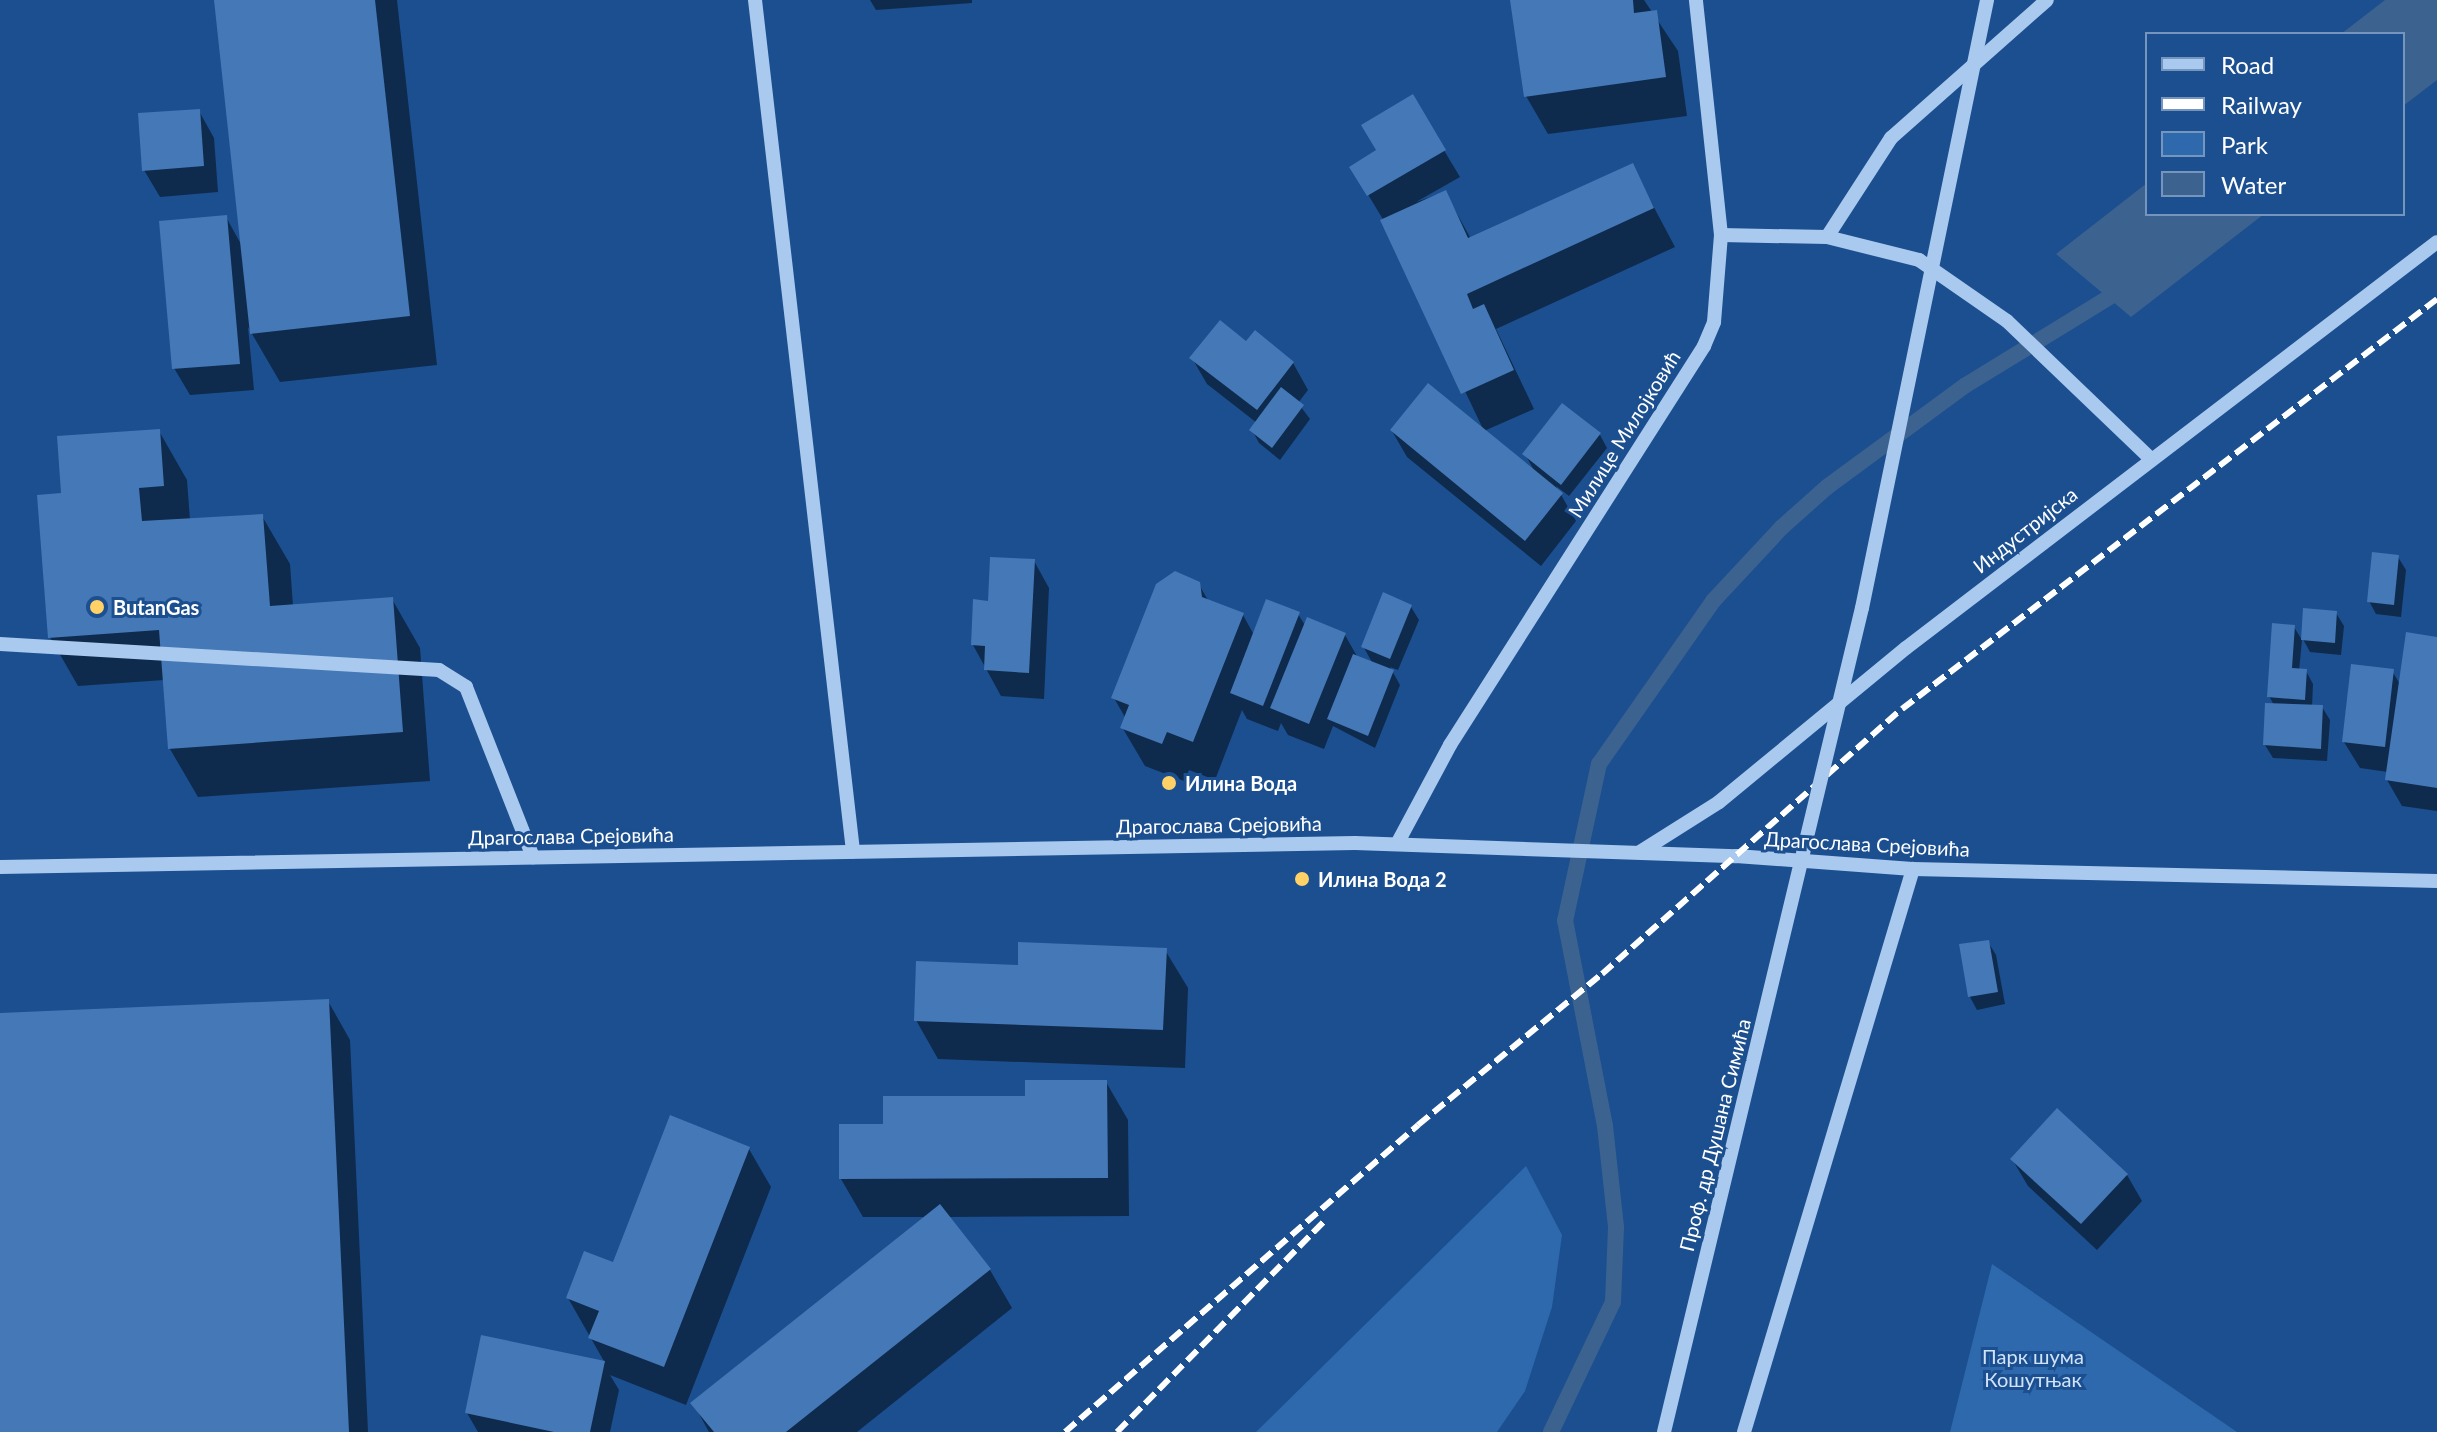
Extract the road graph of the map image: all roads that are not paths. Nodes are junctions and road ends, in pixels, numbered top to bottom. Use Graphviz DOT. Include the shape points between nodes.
graph roads {
  1 [pos="755,0"];
  2 [pos="1696,0"];
  3 [pos="1987,0"];
  4 [pos="2047,0"];
  5 [pos="1721,235"];
  6 [pos="1827,237"];
  7 [pos="2437,242"];
  8 [pos="2150,458"];
  9 [pos="0,644"];
  10 [pos="1397,844"];
  11 [pos="853,851"];
  12 [pos="1640,852"];
  13 [pos="533,857"];
  14 [pos="0,867"];
  15 [pos="1913,869"];
  16 [pos="2437,881"];
  17 [pos="1664,1432"];
  18 [pos="1744,1432"];
  1 -- 11 [label="street"];
  2 -- 5 [label="street, Милице Милојковић"];
  3 -- 17 [label="street, Проф. др Душана Симића, bridge" via="1862,608"];
  4 -- 6 [label="street" via="1891,138"];
  5 -- 6 [label="street"];
  5 -- 10 [label="street, Милице Милојковић" via="1714,322 1704,346 1450,745"];
  6 -- 8 [label="street" via="1919,260 2007,321"];
  7 -- 8 [label="street, Индустријска"];
  8 -- 12 [label="street, Индустријска" via="1719,802"];
  9 -- 13 [label="street" via="439,670 466,687"];
  10 -- 11 [label="street, Драгослава Срејовића"];
  10 -- 12 [label="street, Драгослава Срејовића"];
  11 -- 13 [label="street, Драгослава Срејовића"];
  12 -- 15 [label="street, Драгослава Срејовића"];
  13 -- 14 [label="street, Драгослава Срејовића"];
  15 -- 16 [label="street, Драгослава Срејовића"];
  15 -- 18 [label="street"];
}
